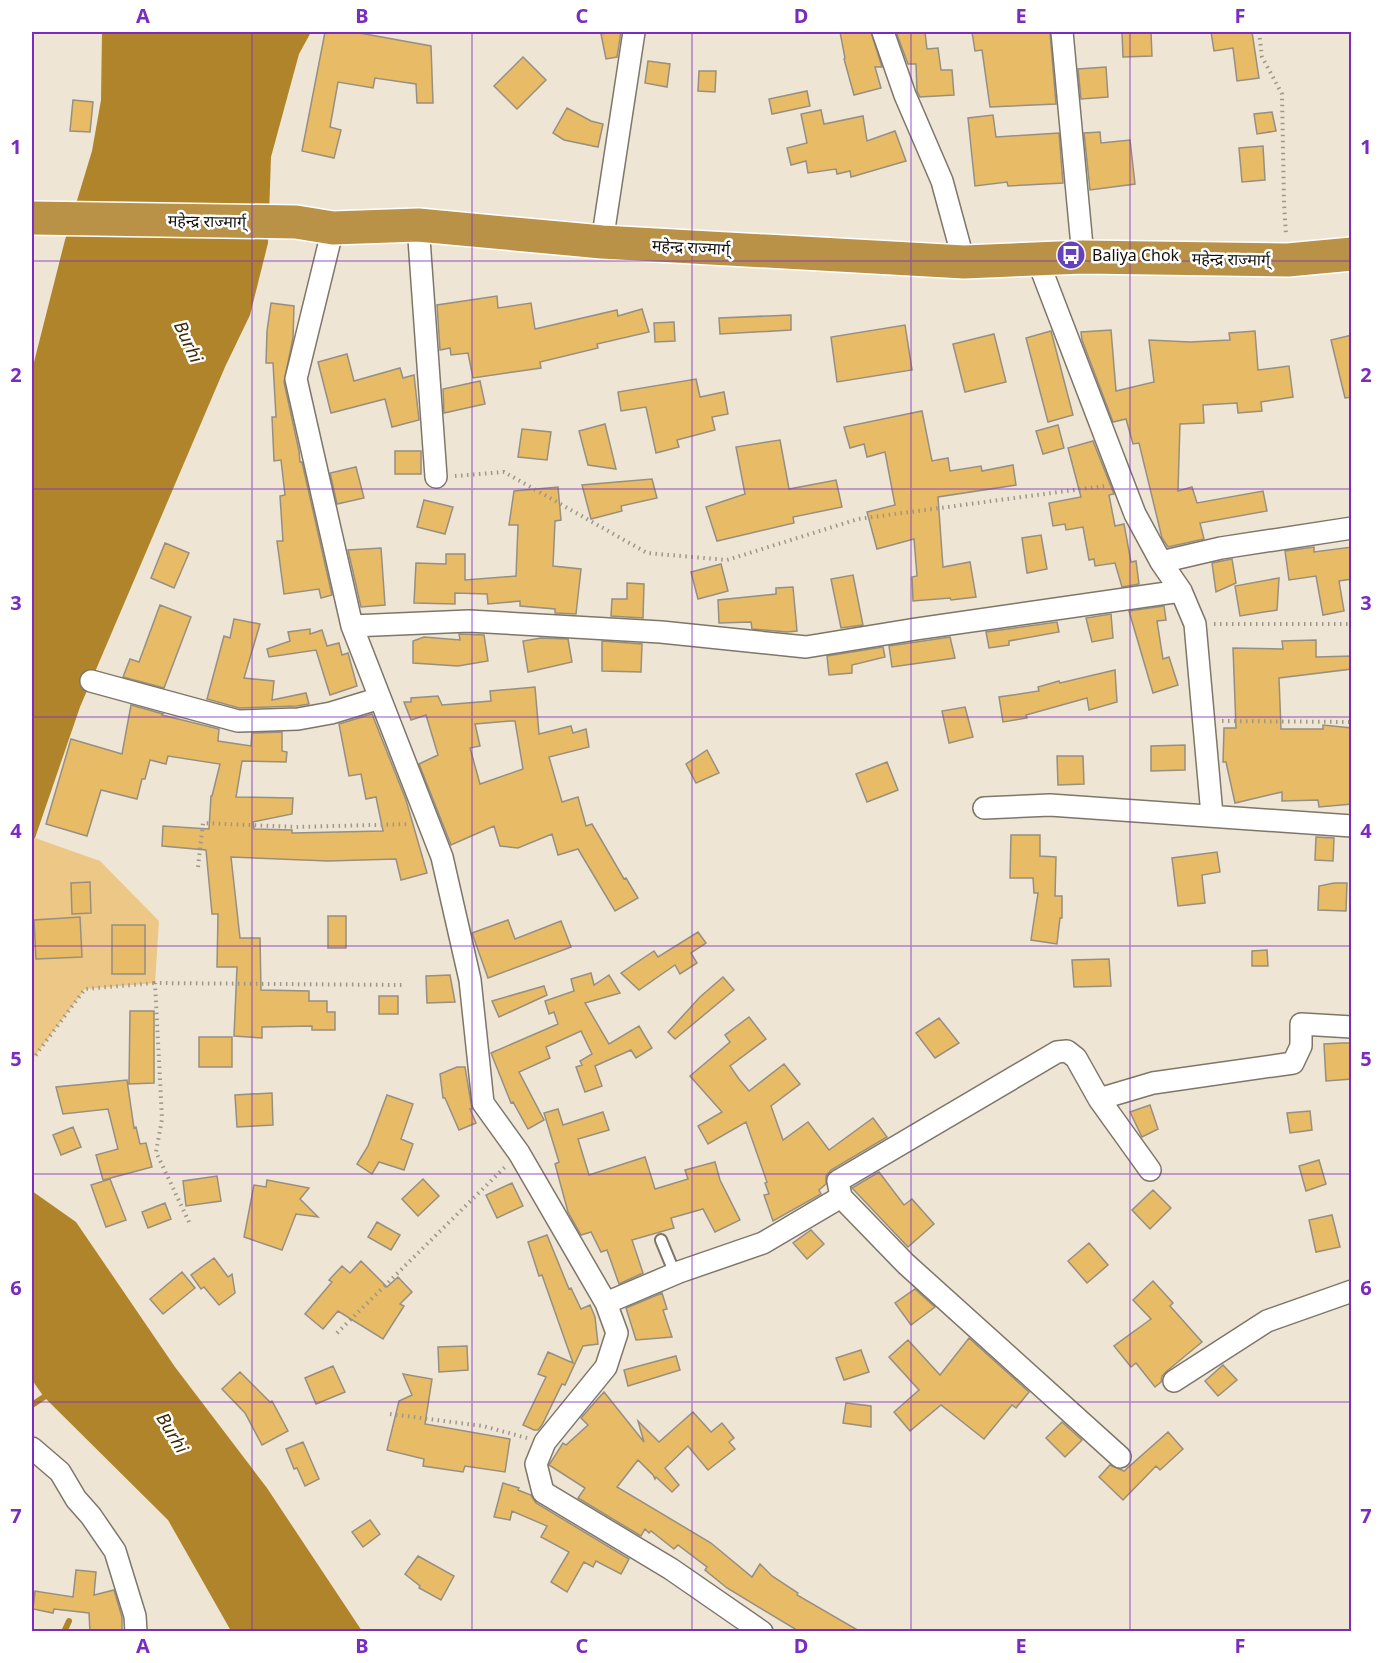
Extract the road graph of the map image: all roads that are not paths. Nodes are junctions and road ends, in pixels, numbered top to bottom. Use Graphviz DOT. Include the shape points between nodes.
graph roads {
  1 [pos="634,32"];
  2 [pos="883,32"];
  3 [pos="1062,32"];
  4 [pos="32,218"];
  5 [pos="418,225"];
  6 [pos="333,228"];
  7 [pos="602,242"];
  8 [pos="1352,254"];
  9 [pos="1083,257"];
  10 [pos="1038,261"];
  11 [pos="964,262"];
  12 [pos="436,477"];
  13 [pos="1352,528"];
  14 [pos="1161,562"];
  15 [pos="1181,591"];
  16 [pos="352,626"];
  17 [pos="91,681"];
  18 [pos="380,698"];
  19 [pos="984,808"];
  20 [pos="1212,815"];
  21 [pos="1352,826"];
  22 [pos="1352,1027"];
  23 [pos="1099,1099"];
  24 [pos="1150,1170"];
  25 [pos="841,1197"];
  26 [pos="661,1240"];
  27 [pos="675,1274"];
  28 [pos="1352,1292"];
  29 [pos="606,1303"];
  30 [pos="1174,1381"];
  31 [pos="32,1448"];
  32 [pos="1119,1457"];
  33 [pos="136,1632"];
  34 [pos="762,1632"];
  1 -- 7 [label="street"];
  2 -- 11 [label="street" via="942,181"];
  3 -- 9 [label="street"];
  4 -- 6 [label="highway, महेन्द्र राज्मार्ग्" via="296,222"];
  5 -- 6 [label="highway, महेन्द्र राज्मार्ग्"];
  5 -- 7 [label="highway, महेन्द्र राज्मार्ग्"];
  5 -- 12 [label="street"];
  6 -- 16 [label="street" via="296,379"];
  7 -- 11 [label="highway, महेन्द्र राज्मार्ग्"];
  8 -- 9 [label="highway, महेन्द्र राज्मार्ग्" via="1288,260"];
  9 -- 10 [label="highway, महेन्द्र राज्मार्ग्"];
  10 -- 11 [label="highway, महेन्द्र राज्मार्ग्"];
  10 -- 14 [label="street" via="1135,514"];
  13 -- 14 [label="street" via="1221,548"];
  14 -- 15 [label="street"];
  15 -- 16 [label="street" via="806,647 661,632 469,621"];
  15 -- 20 [label="street" via="1195,624"];
  16 -- 18 [label="street"];
  17 -- 18 [label="street" via="238,721 298,719"];
  18 -- 29 [label="street" via="442,856 470,980 483,1103 519,1153"];
  19 -- 20 [label="street" via="1050,805"];
  20 -- 21 [label="street"];
  22 -- 23 [label="street" via="1301,1024 1301,1046 1293,1063 1153,1083"];
  23 -- 24 [label="street"];
  23 -- 25 [label="street" via="1076,1058 1067,1051 1057,1052 838,1181"];
  25 -- 27 [label="street" via="763,1243"];
  25 -- 32 [label="street" via="906,1264"];
  26 -- 27 [label="lane"];
  27 -- 29 [label="street"];
  28 -- 30 [label="street" via="1267,1321"];
  29 -- 34 [label="street" via="617,1333 606,1366 545,1442 537,1464 543,1492 671,1569"];
  31 -- 33 [label="street" via="60,1472 115,1551 135,1616"];
}
